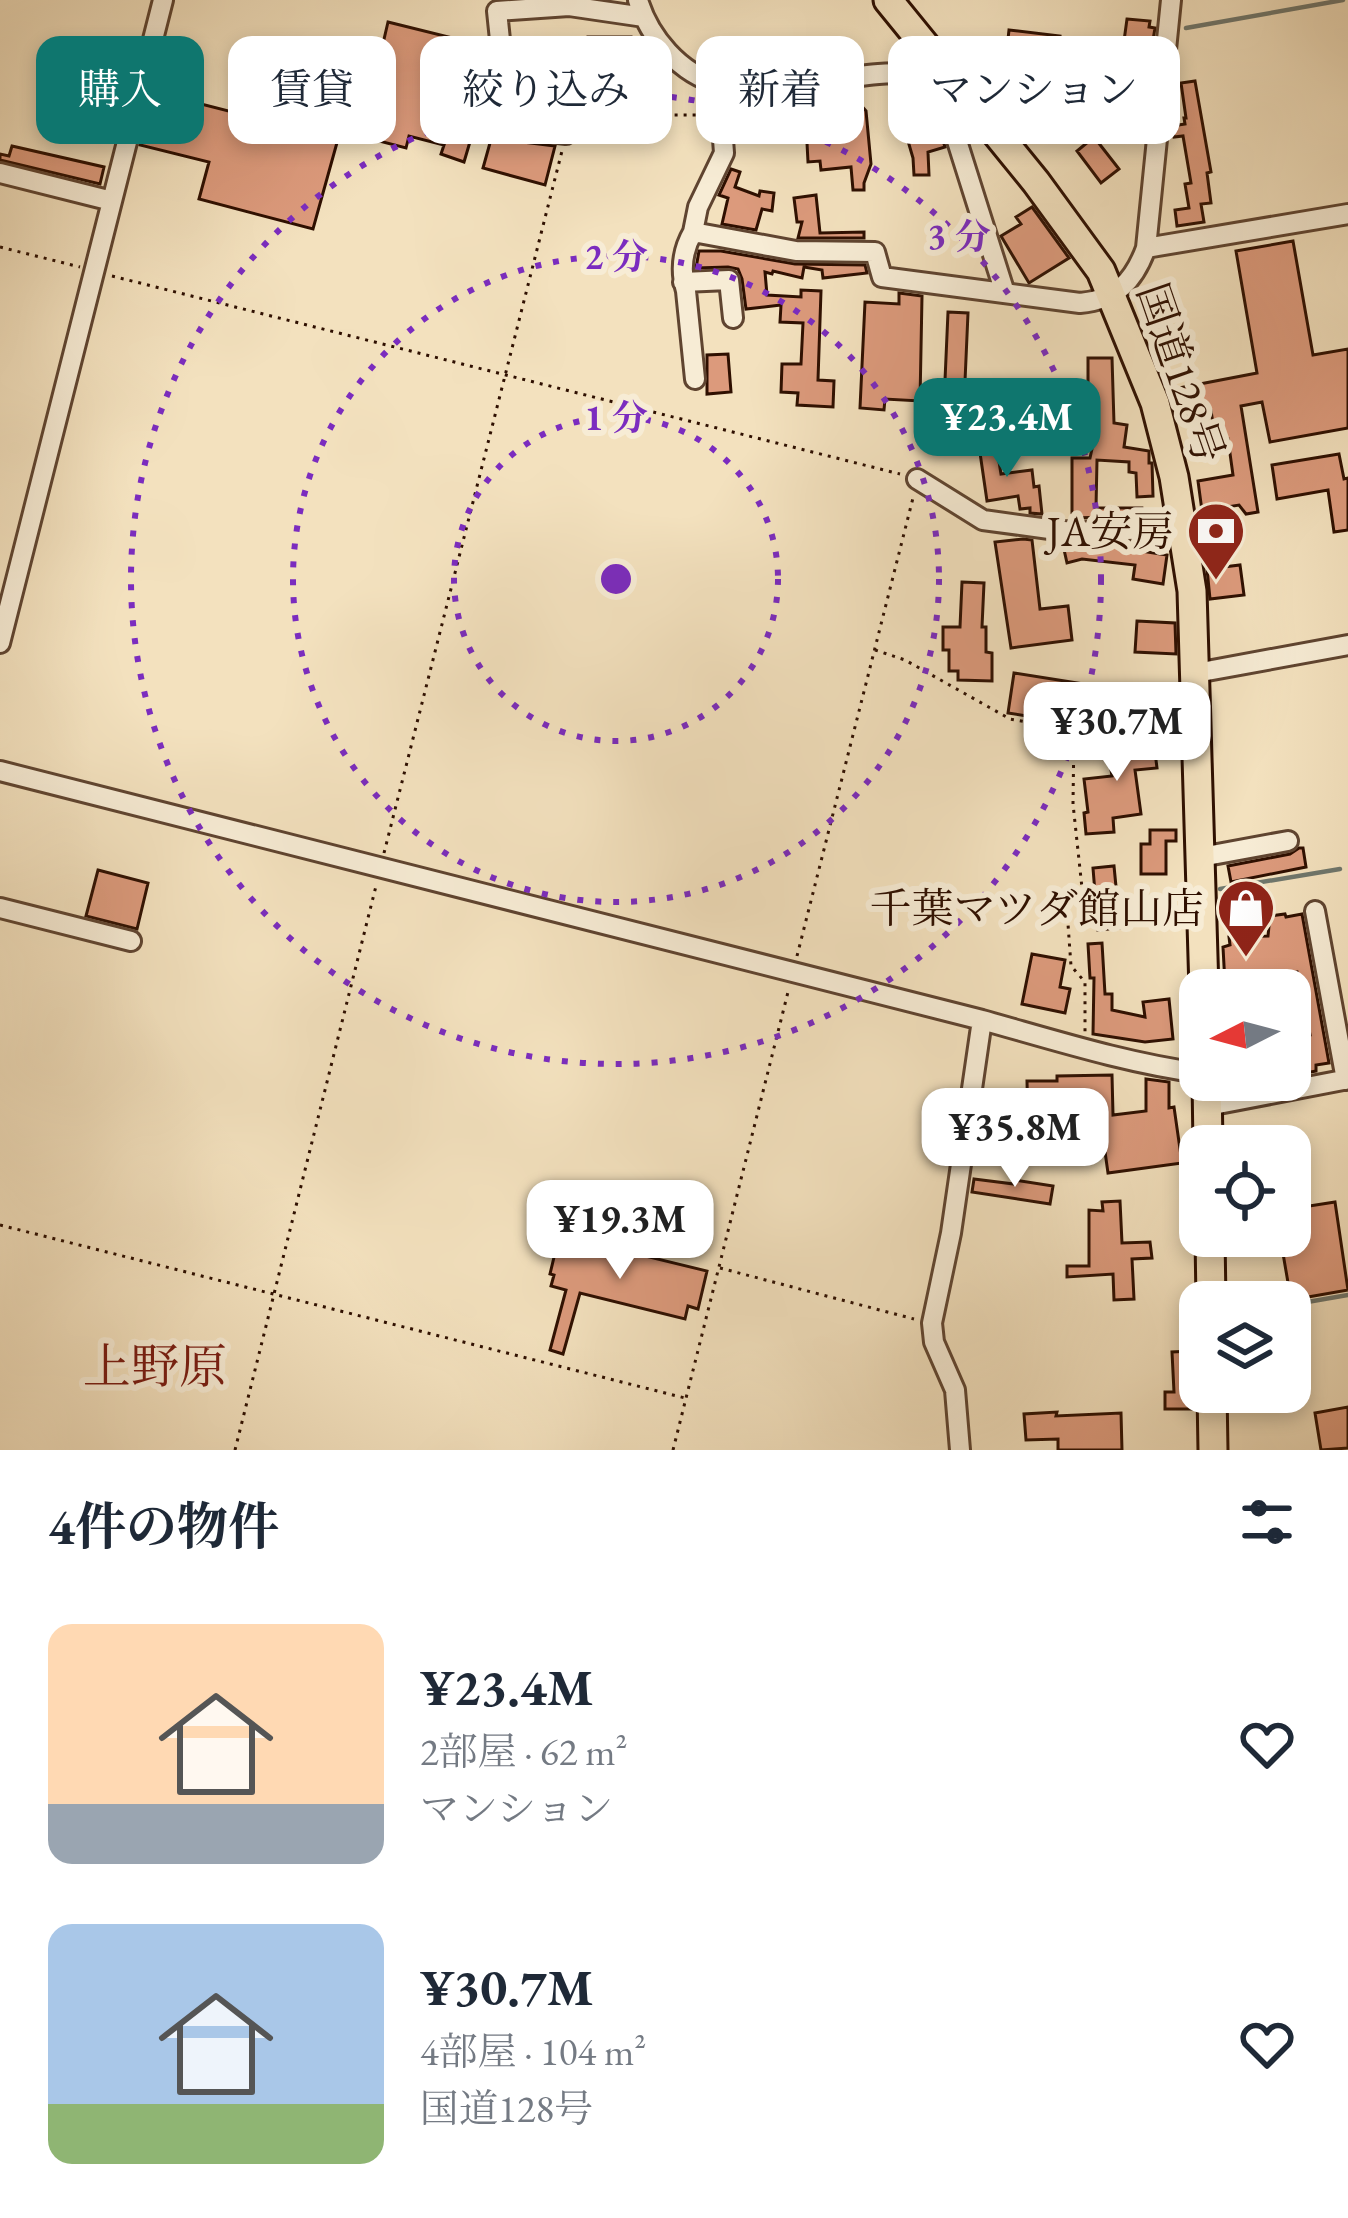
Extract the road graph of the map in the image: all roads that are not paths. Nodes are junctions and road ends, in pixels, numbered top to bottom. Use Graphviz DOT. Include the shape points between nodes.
graph roads {
  1 [pos="163,0"];
  2 [pos="888,0"];
  3 [pos="1171,0"];
  4 [pos="641,8"];
  5 [pos="499,36"];
  6 [pos="916,36"];
  7 [pos="696,73"];
  8 [pos="723,144"];
  9 [pos="958,144"];
  10 [pos="1005,144"];
  11 [pos="0,173"];
  12 [pos="112,200"];
  13 [pos="1348,214"];
  14 [pos="693,232"];
  15 [pos="1146,248"];
  16 [pos="683,282"];
  17 [pos="1005,293"];
  18 [pos="1112,296"];
  19 [pos="733,318"];
  20 [pos="695,379"];
  21 [pos="917,478"];
  22 [pos="1183,528"];
  23 [pos="0,643"];
  24 [pos="1348,645"];
  25 [pos="1196,673"];
  26 [pos="0,771"];
  27 [pos="1288,842"];
  28 [pos="1201,857"];
  29 [pos="0,908"];
  30 [pos="1315,910"];
  31 [pos="131,941"];
  32 [pos="1204,969"];
  33 [pos="982,1020"];
  34 [pos="1179,1070"];
  35 [pos="1347,1080"];
  36 [pos="1311,1083"];
  37 [pos="1212,1413"];
  38 [pos="960,1450"];
  39 [pos="1213,1450"];
  1 -- 12 [label="street"];
  2 -- 6 [label="highway, 国道128号"];
  3 -- 15 [label="street"];
  4 -- 5 [label="street" via="497,11"];
  4 -- 7 [label="street" via="655,37"];
  8 -- 14 [label="street"];
  9 -- 17 [label="street"];
  10 -- 18 [label="highway, 国道128号"];
  11 -- 12 [label="street"];
  12 -- 23 [label="street"];
  13 -- 15 [label="street"];
  14 -- 16 [label="street"];
  14 -- 17 [label="street" via="796,251 875,252 882,277"];
  15 -- 18 [label="street"];
  16 -- 19 [label="street" via="729,280"];
  16 -- 20 [label="street"];
  17 -- 18 [label="street" via="1080,303"];
  18 -- 22 [label="highway, 国道128号" via="1155,404"];
  21 -- 22 [label="street" via="983,520 1071,532"];
  22 -- 25 [label="highway, 国道128号"];
  24 -- 25 [label="street"];
  25 -- 28 [label="highway, 国道128号"];
  26 -- 33 [label="street"];
  27 -- 28 [label="street"];
  28 -- 32 [label="highway, 国道128号"];
  29 -- 31 [label="street"];
  30 -- 35 [label="street"];
  33 -- 34 [label="street"];
  33 -- 38 [label="street" via="932,1323 955,1390"];
  35 -- 36 [label="street"];
  37 -- 39 [label="highway"];
}
